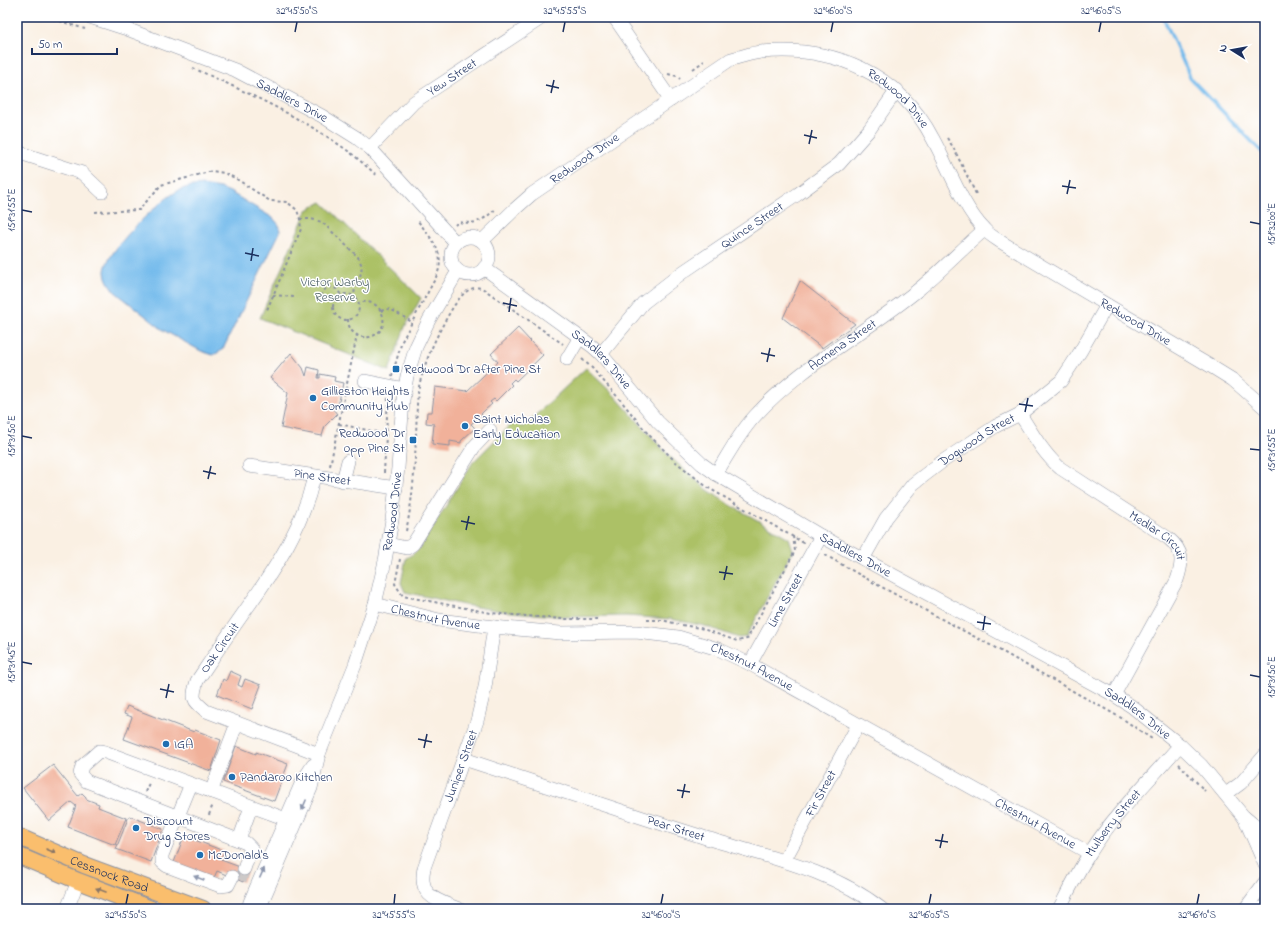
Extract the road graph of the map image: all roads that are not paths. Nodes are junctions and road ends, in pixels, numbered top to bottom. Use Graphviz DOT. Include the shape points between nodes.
graph roads {
  1 [pos="90,17"];
  2 [pos="543,17"];
  3 [pos="614,17"];
  4 [pos="897,90"];
  5 [pos="671,100"];
  6 [pos="370,148"];
  7 [pos="17,152"];
  8 [pos="102,192"];
  9 [pos="984,230"];
  10 [pos="482,241"];
  11 [pos="456,243"];
  12 [pos="484,268"];
  13 [pos="458,271"];
  14 [pos="1107,306"];
  15 [pos="580,337"];
  16 [pos="570,354"];
  17 [pos="601,354"];
  18 [pos="364,381"];
  19 [pos="404,390"];
  20 [pos="1265,408"];
  21 [pos="1020,414"];
  22 [pos="490,430"];
  23 [pos="348,461"];
  24 [pos="249,466"];
  25 [pos="716,474"];
  26 [pos="314,476"];
  27 [pos="343,481"];
  28 [pos="396,488"];
  29 [pos="821,536"];
  30 [pos="388,544"];
  31 [pos="864,559"];
  32 [pos="375,604"];
  33 [pos="494,627"];
  34 [pos="750,664"];
  35 [pos="1114,695"];
  36 [pos="237,723"];
  37 [pos="858,725"];
  38 [pos="1180,745"];
  39 [pos="319,754"];
  40 [pos="1265,755"];
  41 [pos="464,759"];
  42 [pos="191,784"];
  43 [pos="211,792"];
  44 [pos="1226,794"];
  45 [pos="252,807"];
  46 [pos="177,816"];
  47 [pos="1243,816"];
  48 [pos="286,819"];
  49 [pos="1265,834"];
  50 [pos="17,836"];
  51 [pos="242,841"];
  52 [pos="1089,853"];
  53 [pos="17,855"];
  54 [pos="784,861"];
  55 [pos="1265,865"];
  56 [pos="1265,875"];
  57 [pos="78,881"];
  58 [pos="1265,883"];
  59 [pos="1265,907"];
  60 [pos="68,909"];
  61 [pos="151,909"];
  62 [pos="203,909"];
  63 [pos="248,909"];
  64 [pos="259,909"];
  65 [pos="459,909"];
  66 [pos="882,909"];
  67 [pos="1059,909"];
  68 [pos="1245,909"];
  69 [pos="1258,909"];
  1 -- 6 [label="street, Saddlers Drive" via="235,70 322,116"];
  2 -- 6 [label="street, Yew Street" via="414,102"];
  3 -- 5 [label="street"];
  4 -- 5 [label="street, Redwood Drive" via="852,63 825,55 793,50 759,52 731,59"];
  4 -- 9 [label="street, Redwood Drive" via="919,115 968,208"];
  4 -- 17 [label="street, Quince Street" via="869,130 839,164 683,272 643,303"];
  5 -- 10 [label="street, Redwood Drive" via="532,194"];
  6 -- 11 [label="street, Saddlers Drive"];
  7 -- 8 [label="street" via="82,173"];
  9 -- 14 [label="street, Redwood Drive"];
  9 -- 25 [label="street, Acmena Street" via="919,290 773,397 754,417"];
  10 -- 11 [label="street" via="469,237"];
  10 -- 12 [label="street" via="489,254"];
  11 -- 13 [label="street" via="451,255"];
  12 -- 13 [label="street" via="472,275"];
  12 -- 15 [label="street, Saddlers Drive"];
  13 -- 19 [label="street, Redwood Drive" via="416,347"];
  14 -- 20 [label="street, Redwood Drive" via="1233,380"];
  14 -- 21 [label="street, Dogwood Street" via="1061,381"];
  15 -- 16 [label="street"];
  15 -- 17 [label="street, Saddlers Drive"];
  17 -- 25 [label="street, Saddlers Drive" via="658,422"];
  18 -- 19 [label="street"];
  19 -- 28 [label="street, Redwood Drive"];
  21 -- 31 [label="street, Dogwood Street" via="996,426 943,460 914,484 886,518"];
  21 -- 35 [label="street, Medlar Circuit" via="1045,453 1060,468 1168,538 1179,549 1181,564 1177,580"];
  22 -- 30 [label="street" via="474,447 413,544 409,547"];
  23 -- 27 [label="street"];
  24 -- 26 [label="street, Pine Street"];
  25 -- 29 [label="street, Saddlers Drive"];
  26 -- 27 [label="street, Pine Street"];
  26 -- 36 [label="street, Oak Circuit" via="304,512 286,549 196,681 193,693 197,704 206,711"];
  27 -- 28 [label="street, Pine Street"];
  28 -- 30 [label="street, Redwood Drive"];
  29 -- 31 [label="street, Saddlers Drive"];
  29 -- 34 [label="street, Lime Street"];
  30 -- 32 [label="street, Redwood Drive"];
  31 -- 35 [label="street, Saddlers Drive"];
  32 -- 33 [label="street, Chestnut Avenue" via="439,620"];
  32 -- 39 [label="street, Redwood Drive" via="355,665"];
  33 -- 34 [label="street, Chestnut Avenue" via="560,633 636,632 678,637 718,649"];
  33 -- 41 [label="street, Juniper Street" via="485,687"];
  34 -- 37 [label="street, Chestnut Avenue"];
  35 -- 38 [label="street, Saddlers Drive"];
  36 -- 39 [label="street, Oak Circuit"];
  36 -- 43 [label="street"];
  37 -- 52 [label="street, Chestnut Avenue"];
  37 -- 54 [label="street, Fir Street"];
  38 -- 44 [label="street, Saddlers Drive"];
  38 -- 52 [label="street, Mulberry Street" via="1125,807"];
  39 -- 48 [label="street, Redwood Drive" via="302,782"];
  39 -- 64 [label="street, Redwood Drive, one-way" via="311,788"];
  40 -- 44 [label="street" via="1241,783"];
  41 -- 54 [label="street, Pear Street"];
  41 -- 65 [label="street, Juniper Street" via="422,879 425,890 433,899"];
  42 -- 43 [label="street"];
  42 -- 46 [label="street"];
  42 -- 46 [label="street" via="99,751 82,766 80,774 86,780"];
  43 -- 45 [label="street"];
  44 -- 47 [label="street, Saddlers Drive"];
  45 -- 48 [label="street"];
  45 -- 51 [label="street"];
  46 -- 51 [label="street"];
  51 -- 46 [label="street, one-way" via="238,873 228,885 220,886 167,866 162,862 162,855"];
  47 -- 49 [label="street, Saddlers Drive"];
  47 -- 55 [label="street, Saddlers Drive"];
  63 -- 48 [label="street, Redwood Drive, one-way"];
  50 -- 62 [label="main road, Cessnock Road, one-way" via="84,865"];
  52 -- 67 [label="street, Mulberry Street"];
  53 -- 57 [label="main road, Cessnock Road"];
  54 -- 66 [label="street, Pear Street" via="837,882"];
  56 -- 58 [label="street"];
  57 -- 60 [label="street"];
  61 -- 57 [label="main road, Cessnock Road, one-way"];
  58 -- 68 [label="street"];
  59 -- 69 [label="street"];
}
